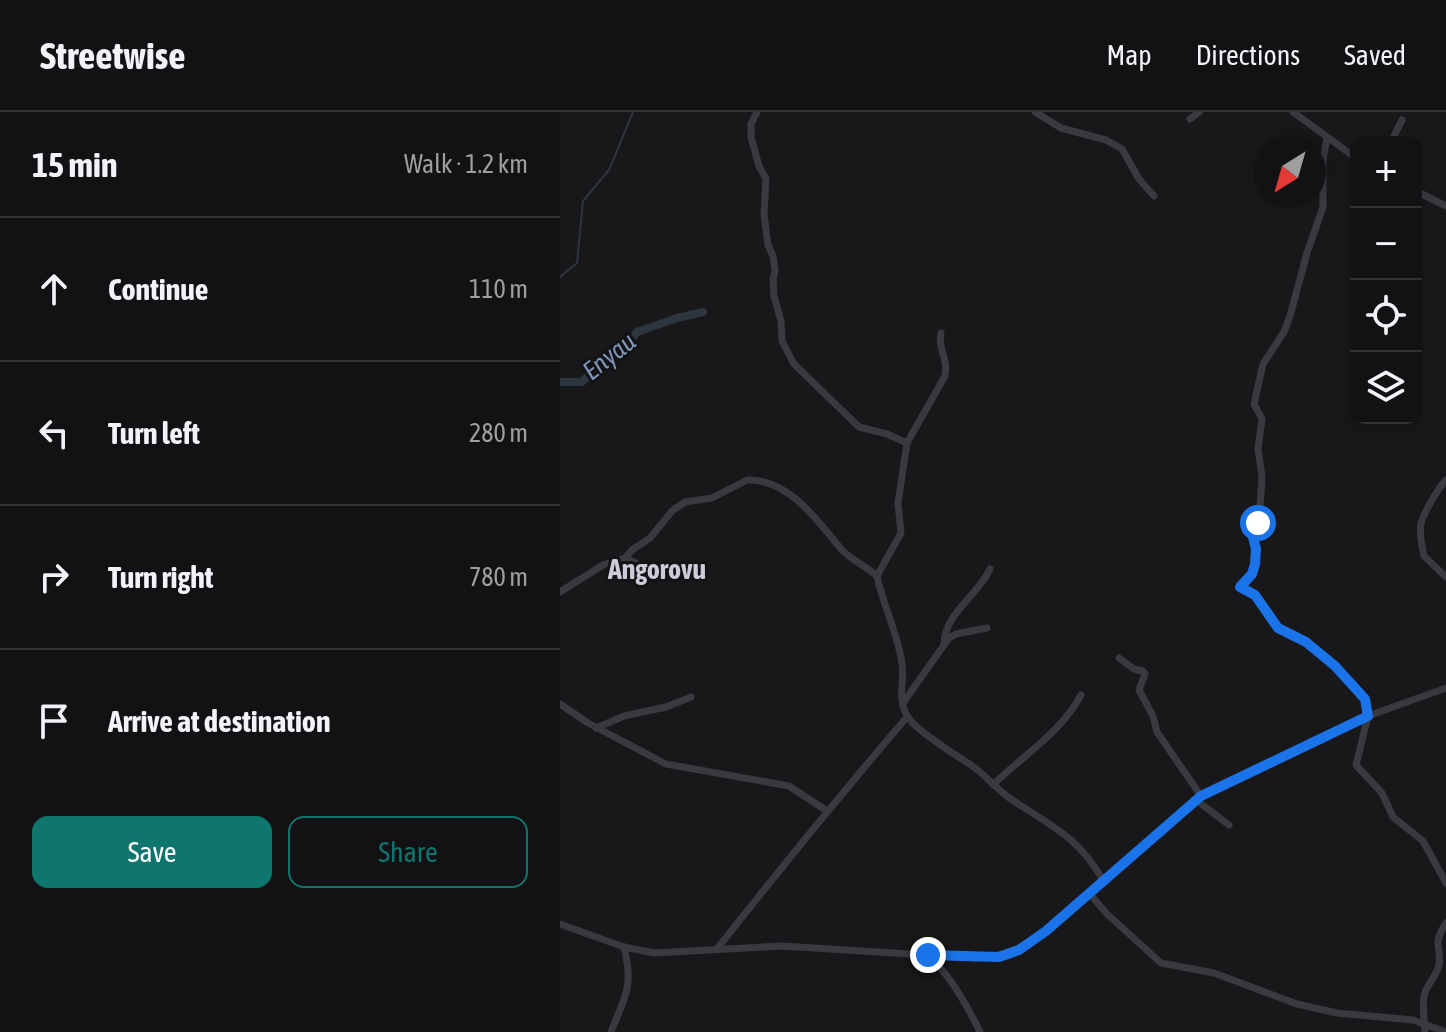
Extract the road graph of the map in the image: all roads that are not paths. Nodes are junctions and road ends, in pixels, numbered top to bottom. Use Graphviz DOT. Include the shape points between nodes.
graph roads {
  1 [pos="757,112"];
  2 [pos="1035,112"];
  3 [pos="1199,112"];
  4 [pos="1293,112"];
  5 [pos="1190,119"];
  6 [pos="1402,120"];
  7 [pos="1394,136"];
  8 [pos="1327,138"];
  9 [pos="1350,154"];
  10 [pos="1422,194"];
  11 [pos="1154,196"];
  12 [pos="1446,206"];
  13 [pos="941,333"];
  14 [pos="907,443"];
  15 [pos="1446,480"];
  16 [pos="625,558"];
  17 [pos="990,569"];
  18 [pos="659,574"];
  19 [pos="877,576"];
  20 [pos="1446,577"];
  21 [pos="560,592"];
  22 [pos="987,628"];
  23 [pos="944,644"];
  24 [pos="1119,658"];
  25 [pos="1446,688"];
  26 [pos="1081,695"];
  27 [pos="691,697"];
  28 [pos="903,703"];
  29 [pos="560,704"];
  30 [pos="1368,716"];
  31 [pos="907,717"];
  32 [pos="596,728"];
  33 [pos="993,785"];
  34 [pos="1198,798"];
  35 [pos="827,811"];
  36 [pos="1229,825"];
  37 [pos="1103,880"];
  38 [pos="1446,883"];
  39 [pos="1089,893"];
  40 [pos="1446,923"];
  41 [pos="560,924"];
  42 [pos="624,947"];
  43 [pos="717,949"];
  44 [pos="928,955"];
  45 [pos="1425,1028"];
  46 [pos="611,1032"];
  47 [pos="980,1032"];
  48 [pos="1446,1032"];
  1 -- 14 [label="street" via="751,137 766,179 765,224 786,352 859,427"];
  2 -- 11 [label="street" via="1061,128 1122,149"];
  3 -- 5 [label="street"];
  4 -- 8 [label="street"];
  6 -- 7 [label="street"];
  8 -- 9 [label="street"];
  8 -- 30 [label="street" via="1323,207 1284,332 1263,364 1254,404 1263,425 1258,449 1260,512 1252,533 1255,564 1240,587 1255,595 1278,628 1335,666 1365,699"];
  10 -- 12 [label="street"];
  13 -- 14 [label="street" via="946,372"];
  14 -- 19 [label="street" via="898,503 901,533"];
  15 -- 20 [label="street" via="1421,523 1424,556"];
  16 -- 18 [label="street"];
  16 -- 19 [label="street" via="685,502 712,498 753,480 774,485 793,498 842,550"];
  16 -- 21 [label="street"];
  17 -- 23 [label="street" via="946,628"];
  19 -- 28 [label="street" via="902,663"];
  22 -- 23 [label="street" via="956,634"];
  23 -- 28 [label="street"];
  24 -- 34 [label="street" via="1145,674 1141,696"];
  25 -- 30 [label="street"];
  26 -- 33 [label="street" via="1048,738"];
  27 -- 32 [label="street"];
  28 -- 31 [label="street"];
  29 -- 32 [label="street"];
  30 -- 34 [label="street"];
  30 -- 38 [label="street" via="1356,765 1382,793 1393,817 1423,841"];
  31 -- 33 [label="street"];
  31 -- 35 [label="street"];
  32 -- 35 [label="street" via="666,764 789,786"];
  33 -- 37 [label="street" via="1076,842"];
  34 -- 36 [label="street"];
  34 -- 37 [label="street"];
  35 -- 43 [label="street"];
  37 -- 39 [label="street"];
  39 -- 44 [label="street" via="1019,950 999,957"];
  39 -- 45 [label="street" via="1161,963 1214,973 1320,1010 1391,1017"];
  40 -- 45 [label="street" via="1436,948 1439,967 1425,990"];
  41 -- 42 [label="street"];
  42 -- 43 [label="street" via="654,953"];
  42 -- 46 [label="street" via="628,989"];
  43 -- 44 [label="street" via="782,946"];
  44 -- 47 [label="street"];
  45 -- 48 [label="street"];
}
